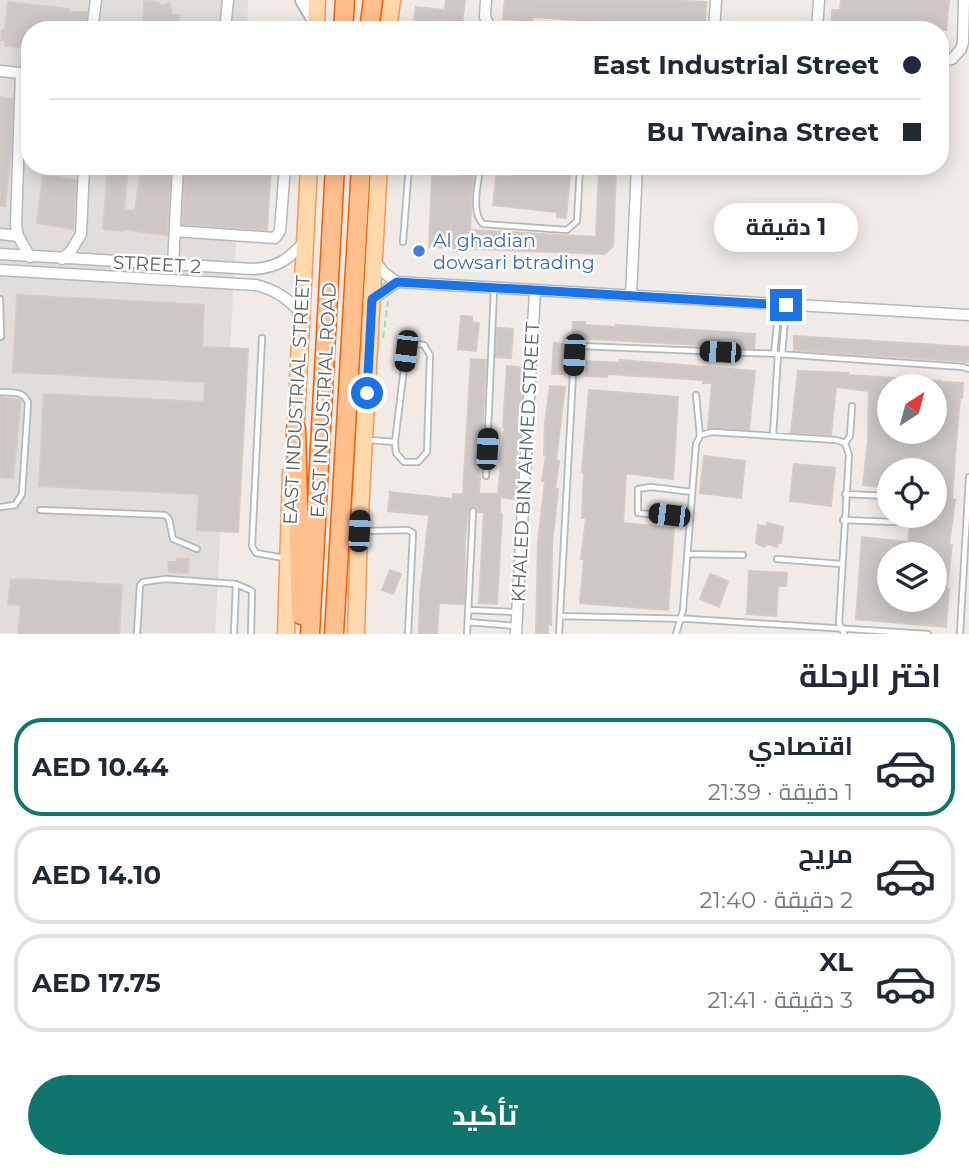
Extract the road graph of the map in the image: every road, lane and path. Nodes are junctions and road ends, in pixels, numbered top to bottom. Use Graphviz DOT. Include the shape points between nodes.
graph roads {
  1 [pos="228,0"];
  2 [pos="303,0"];
  3 [pos="317,0"];
  4 [pos="332,0"];
  5 [pos="345,0"];
  6 [pos="371,0"];
  7 [pos="486,0"];
  8 [pos="716,0"];
  9 [pos="819,0"];
  10 [pos="964,0"];
  11 [pos="393,1"];
  12 [pos="95,2"];
  13 [pos="93,21"];
  14 [pos="226,21"];
  15 [pos="318,21"];
  16 [pos="321,21"];
  17 [pos="324,21"];
  18 [pos="344,21"];
  19 [pos="370,21"];
  20 [pos="390,21"];
  21 [pos="486,21"];
  22 [pos="715,21"];
  23 [pos="818,21"];
  24 [pos="949,60"];
  25 [pos="0,71"];
  26 [pos="21,73"];
  27 [pos="21,141"];
  28 [pos="83,175"];
  29 [pos="178,175"];
  30 [pos="284,175"];
  31 [pos="308,175"];
  32 [pos="335,175"];
  33 [pos="360,175"];
  34 [pos="379,175"];
  35 [pos="408,175"];
  36 [pos="479,175"];
  37 [pos="579,175"];
  38 [pos="637,175"];
  39 [pos="175,232"];
  40 [pos="0,234"];
  41 [pos="18,236"];
  42 [pos="304,241"];
  43 [pos="403,242"];
  44 [pos="0,254"];
  45 [pos="30,257"];
  46 [pos="62,259"];
  47 [pos="374,260"];
  48 [pos="173,265"];
  49 [pos="0,270"];
  50 [pos="397,282"];
  51 [pos="494,288"];
  52 [pos="535,291"];
  53 [pos="631,296"];
  54 [pos="0,299"];
  55 [pos="372,299"];
  56 [pos="783,305"];
  57 [pos="302,314"];
  58 [pos="969,315"];
  59 [pos="1,337"];
  60 [pos="262,338"];
  61 [pos="778,354"];
  62 [pos="969,369"];
  63 [pos="0,392"];
  64 [pos="696,395"];
  65 [pos="852,406"];
  66 [pos="296,429"];
  67 [pos="700,436"];
  68 [pos="773,436"];
  69 [pos="364,439"];
  70 [pos="395,442"];
  71 [pos="845,443"];
  72 [pos="486,477"];
  73 [pos="969,477"];
  74 [pos="692,492"];
  75 [pos="845,494"];
  76 [pos="877,495"];
  77 [pos="0,507"];
  78 [pos="40,510"];
  79 [pos="473,511"];
  80 [pos="690,518"];
  81 [pos="844,520"];
  82 [pos="877,521"];
  83 [pos="359,531"];
  84 [pos="197,549"];
  85 [pos="688,554"];
  86 [pos="743,555"];
  87 [pos="289,559"];
  88 [pos="778,559"];
  89 [pos="841,564"];
  90 [pos="337,569"];
  91 [pos="236,584"];
  92 [pos="468,610"];
  93 [pos="517,612"];
  94 [pos="560,616"];
  95 [pos="680,619"];
  96 [pos="468,622"];
  97 [pos="516,630"];
  98 [pos="843,631"];
  99 [pos="137,634"];
  100 [pos="234,634"];
  101 [pos="251,634"];
  102 [pos="286,634"];
  103 [pos="303,634"];
  104 [pos="310,634"];
  105 [pos="334,634"];
  106 [pos="342,634"];
  107 [pos="356,634"];
  108 [pos="408,634"];
  109 [pos="467,634"];
  110 [pos="559,634"];
  111 [pos="676,634"];
  112 [pos="929,634"];
  113 [pos="960,634"];
  1 -- 14 [label="street"];
  2 -- 15 [label="street"];
  3 -- 16 [label="main road"];
  4 -- 17 [label="highway"];
  5 -- 18 [label="highway"];
  6 -- 19 [label="highway"];
  7 -- 21 [label="street"];
  8 -- 22 [label="street"];
  9 -- 23 [label="street"];
  10 -- 24 [label="street" via="961,49"];
  11 -- 20 [label="main road"];
  12 -- 13 [label="street"];
  25 -- 26 [label="street"];
  27 -- 41 [label="street"];
  28 -- 46 [label="street" via="80,234"];
  29 -- 39 [label="street"];
  30 -- 39 [label="street" via="280,231 275,238"];
  31 -- 42 [label="main road, EAST INDUSTRIAL STREET"];
  32 -- 104 [label="highway, EAST INDUSTRIAL ROAD"];
  33 -- 90 [label="highway, EAST INDUSTRIAL ROAD"];
  34 -- 47 [label="main road"];
  35 -- 43 [label="lane"];
  36 -- 37 [label="lane" via="477,212 482,224 567,230 577,221"];
  38 -- 53 [label="street"];
  39 -- 48 [label="street"];
  40 -- 41 [label="street"];
  41 -- 45 [label="street"];
  42 -- 48 [label="street, STREET 2" via="286,260 267,268"];
  42 -- 57 [label="main road, EAST INDUSTRIAL STREET"];
  44 -- 45 [label="street, STREET 2"];
  45 -- 46 [label="street, STREET 2"];
  46 -- 48 [label="street, STREET 2"];
  47 -- 50 [label="street"];
  47 -- 55 [label="main road"];
  49 -- 57 [label="street, STREET 2" via="256,285 273,289"];
  50 -- 51 [label="street"];
  50 -- 55 [label="street"];
  51 -- 52 [label="street"];
  51 -- 72 [label="lane"];
  52 -- 53 [label="street"];
  52 -- 93 [label="street, KHALED BIN AHMED STREET"];
  53 -- 56 [label="street"];
  54 -- 59 [label="lane"];
  55 -- 69 [label="main road"];
  56 -- 58 [label="street"];
  56 -- 61 [label="lane"];
  57 -- 66 [label="main road, EAST INDUSTRIAL STREET"];
  60 -- 87 [label="lane" via="252,546 257,553"];
  61 -- 62 [label="lane"];
  61 -- 68 [label="lane"];
  61 -- 94 [label="lane" via="577,349"];
  63 -- 77 [label="lane" via="21,393 28,403 22,494 15,505"];
  64 -- 67 [label="lane"];
  65 -- 71 [label="lane" via="850,436"];
  66 -- 87 [label="main road, EAST INDUSTRIAL STREET"];
  66 -- 103 [label="highway"];
  67 -- 68 [label="lane" via="712,432"];
  67 -- 74 [label="lane"];
  68 -- 71 [label="lane"];
  69 -- 70 [label="lane"];
  69 -- 83 [label="main road"];
  70 -- 70 [label="lane" via="396,453 404,462 418,462 427,452 430,355 424,345 413,343 406,351"];
  71 -- 75 [label="lane" via="849,455"];
  73 -- 113 [label="lane"];
  74 -- 80 [label="lane"];
  74 -- 80 [label="lane" via="638,489 638,513"];
  75 -- 76 [label="lane"];
  75 -- 81 [label="lane"];
  78 -- 84 [label="lane" via="165,515 173,539"];
  79 -- 92 [label="lane"];
  80 -- 85 [label="lane"];
  81 -- 82 [label="lane"];
  81 -- 89 [label="lane"];
  83 -- 107 [label="main road"];
  83 -- 108 [label="lane" via="413,533"];
  85 -- 86 [label="lane"];
  85 -- 95 [label="lane"];
  87 -- 102 [label="main road, EAST INDUSTRIAL STREET"];
  88 -- 89 [label="lane"];
  89 -- 98 [label="lane" via="839,623"];
  90 -- 105 [label="highway, EAST INDUSTRIAL ROAD"];
  90 -- 106 [label="highway"];
  91 -- 99 [label="lane" via="143,582"];
  91 -- 100 [label="lane"];
  91 -- 101 [label="lane" via="252,591"];
  92 -- 93 [label="lane"];
  92 -- 96 [label="lane"];
  93 -- 97 [label="street, KHALED BIN AHMED STREET"];
  94 -- 95 [label="lane"];
  94 -- 110 [label="lane"];
  95 -- 98 [label="lane"];
  95 -- 111 [label="lane"];
  96 -- 97 [label="lane"];
  96 -- 109 [label="lane"];
  98 -- 112 [label="lane"];
}
